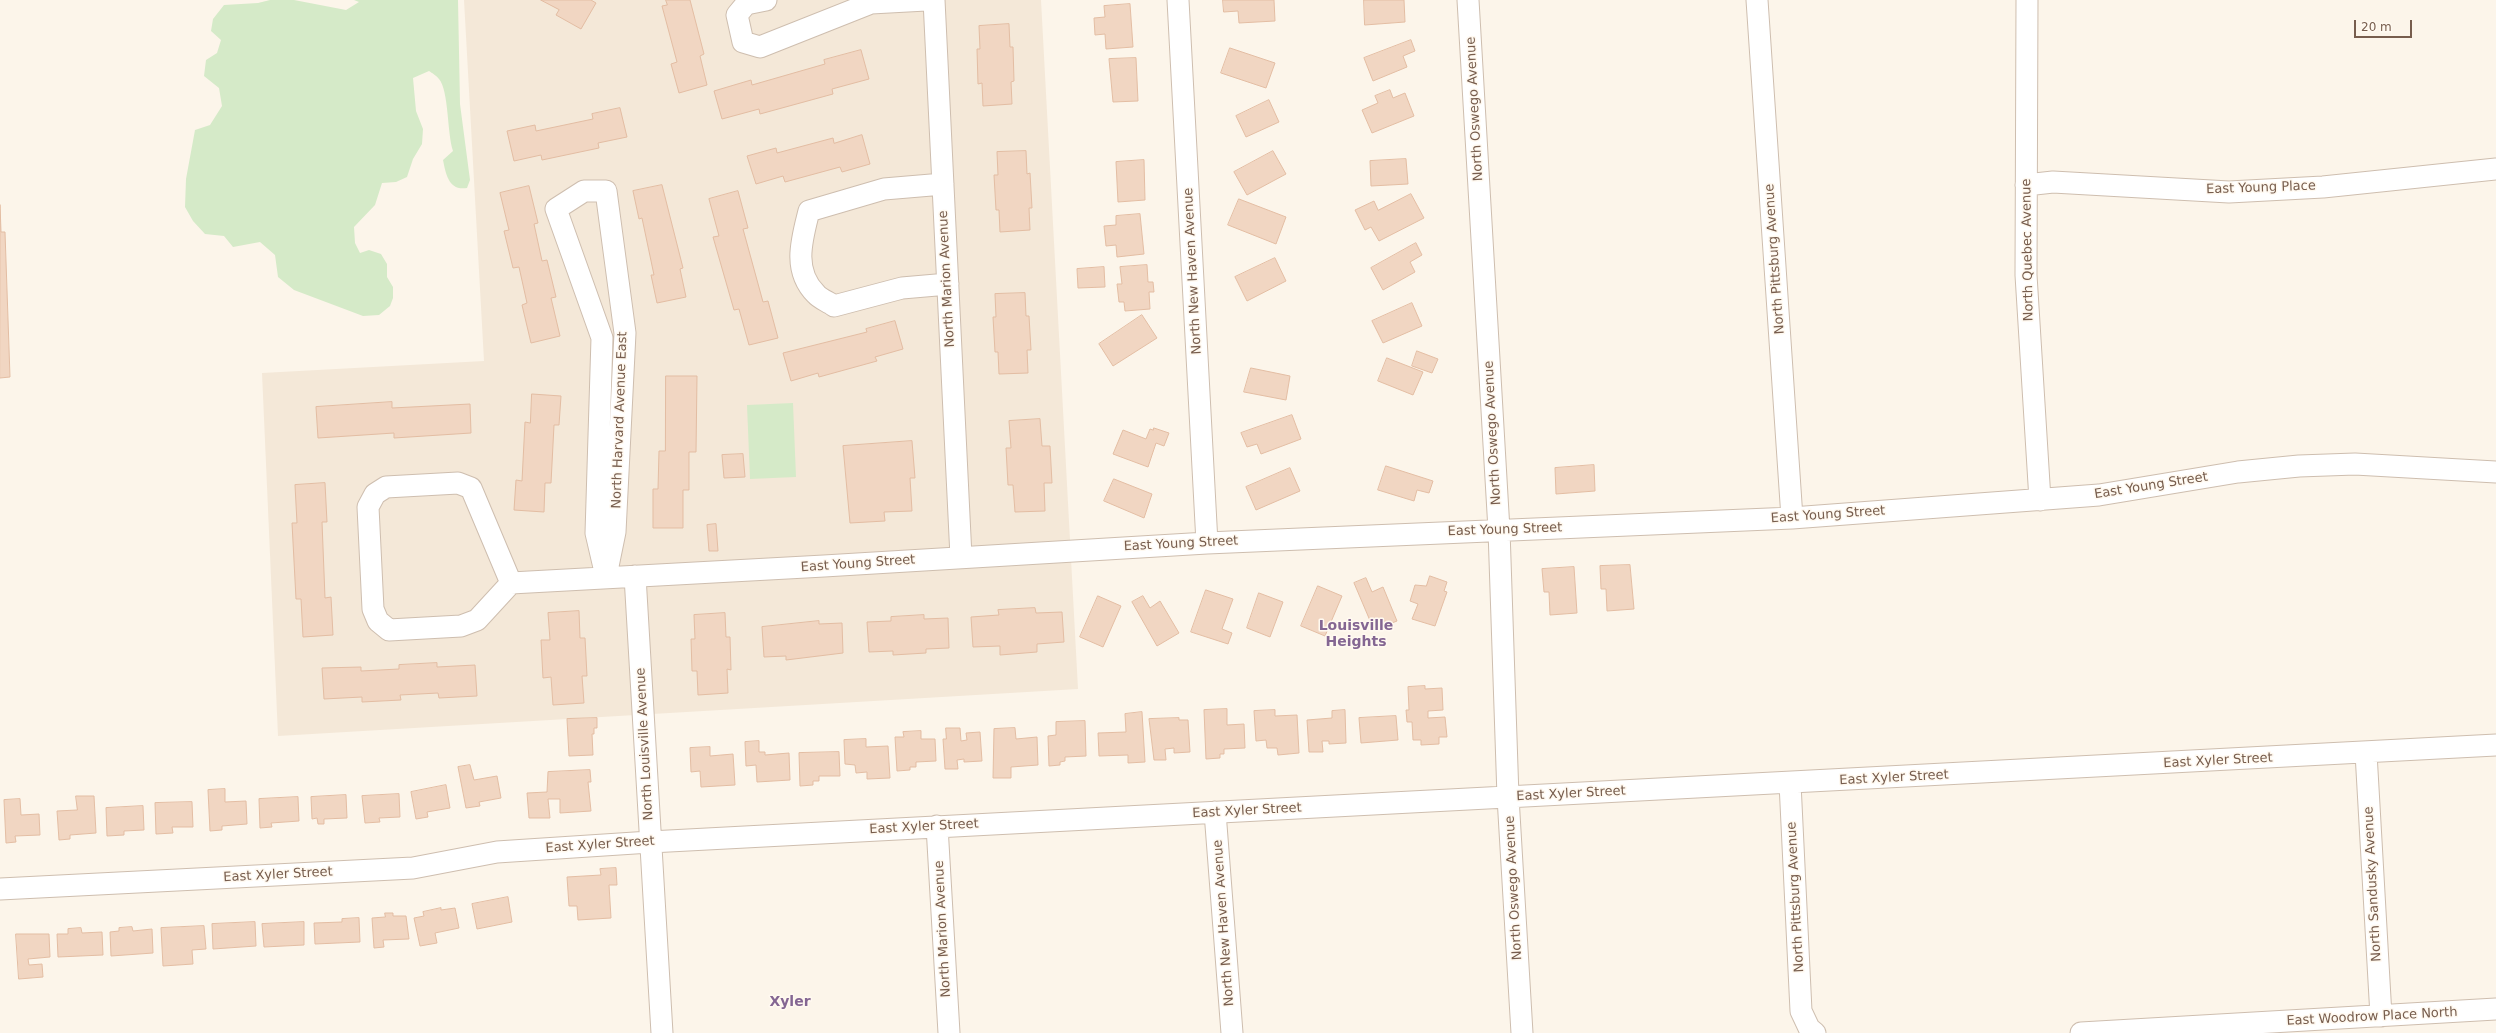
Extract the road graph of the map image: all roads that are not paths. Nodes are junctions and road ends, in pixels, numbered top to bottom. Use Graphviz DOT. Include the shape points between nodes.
graph roads {
  1 [pos="766,0"];
  2 [pos="926,0"];
  3 [pos="934,0"];
  4 [pos="1178,0"];
  5 [pos="1468,0"];
  6 [pos="1757,0"];
  7 [pos="2027,0"];
  8 [pos="2496,169"];
  9 [pos="943,184"];
  10 [pos="2026,185"];
  11 [pos="948,284"];
  12 [pos="2496,472"];
  13 [pos="2040,500"];
  14 [pos="1792,518"];
  15 [pos="1498,530"];
  16 [pos="1207,543"];
  17 [pos="961,557"];
  18 [pos="606,576"];
  19 [pos="635,576"];
  20 [pos="511,582"];
  21 [pos="2496,745"];
  22 [pos="2366,753"];
  23 [pos="1790,783"];
  24 [pos="1508,797"];
  25 [pos="1215,812"];
  26 [pos="937,826"];
  27 [pos="650,842"];
  28 [pos="0,890"];
  29 [pos="2496,1009"];
  30 [pos="2381,1016"];
  31 [pos="2253,1028"];
  32 [pos="662,1033"];
  33 [pos="949,1033"];
  34 [pos="1232,1033"];
  35 [pos="1522,1033"];
  36 [pos="1815,1033"];
  37 [pos="2081,1033"];
  1 -- 2 [label="street" via="746,4 737,15 743,42 760,47 871,3"];
  3 -- 9 [label="street, North Marion Avenue"];
  4 -- 16 [label="street, North New Haven Avenue"];
  5 -- 15 [label="street, North Oswego Avenue"];
  6 -- 14 [label="street, North Pittsburg Avenue"];
  7 -- 10 [label="street, North Quebec Avenue"];
  8 -- 10 [label="street, East Young Place" via="2323,187 2229,192 2053,182"];
  9 -- 11 [label="street, North Marion Avenue"];
  9 -- 11 [label="street" via="884,189 809,211 799,252 802,272 816,294 834,306 902,288"];
  10 -- 13 [label="street, North Quebec Avenue" via="2026,275"];
  11 -- 17 [label="street, North Marion Avenue"];
  12 -- 13 [label="street, East Young Street" via="2355,464 2299,466 2238,472 2099,495"];
  13 -- 14 [label="street, East Young Street"];
  14 -- 15 [label="street, East Young Street"];
  15 -- 16 [label="street, East Young Street"];
  15 -- 24 [label="street, North Oswego Avenue"];
  16 -- 17 [label="street, East Young Street"];
  17 -- 19 [label="street, East Young Street"];
  18 -- 18 [label="street, North Harvard Avenue East" via="615,532 625,333 606,191 584,191 556,209 602,338 596,533"];
  18 -- 19 [label="street, East Young Street"];
  18 -- 20 [label="street, East Young Street"];
  19 -- 27 [label="street, North Louisville Avenue"];
  20 -- 20 [label="street" via="477,620 461,626 389,630 378,621 373,609 368,507 375,494 386,487 458,483 471,488"];
  21 -- 22 [label="street, East Xyler Street"];
  22 -- 23 [label="street, East Xyler Street"];
  22 -- 30 [label="street, North Sandusky Avenue"];
  23 -- 24 [label="street, East Xyler Street"];
  23 -- 36 [label="street, North Pittsburg Avenue" via="1801,1010 1809,1028"];
  24 -- 25 [label="street, East Xyler Street"];
  24 -- 35 [label="street, North Oswego Avenue"];
  25 -- 26 [label="street, East Xyler Street"];
  25 -- 34 [label="street, North New Haven Avenue"];
  26 -- 27 [label="street, East Xyler Street"];
  26 -- 33 [label="street, North Marion Avenue"];
  27 -- 28 [label="street, East Xyler Street" via="497,852 413,868"];
  27 -- 32 [label="street, North Louisville Avenue"];
  29 -- 30 [label="street, East Woodrow Place North"];
  30 -- 31 [label="street, East Woodrow Place North"];
  31 -- 37 [label="street, East Woodrow Place North"];
}
